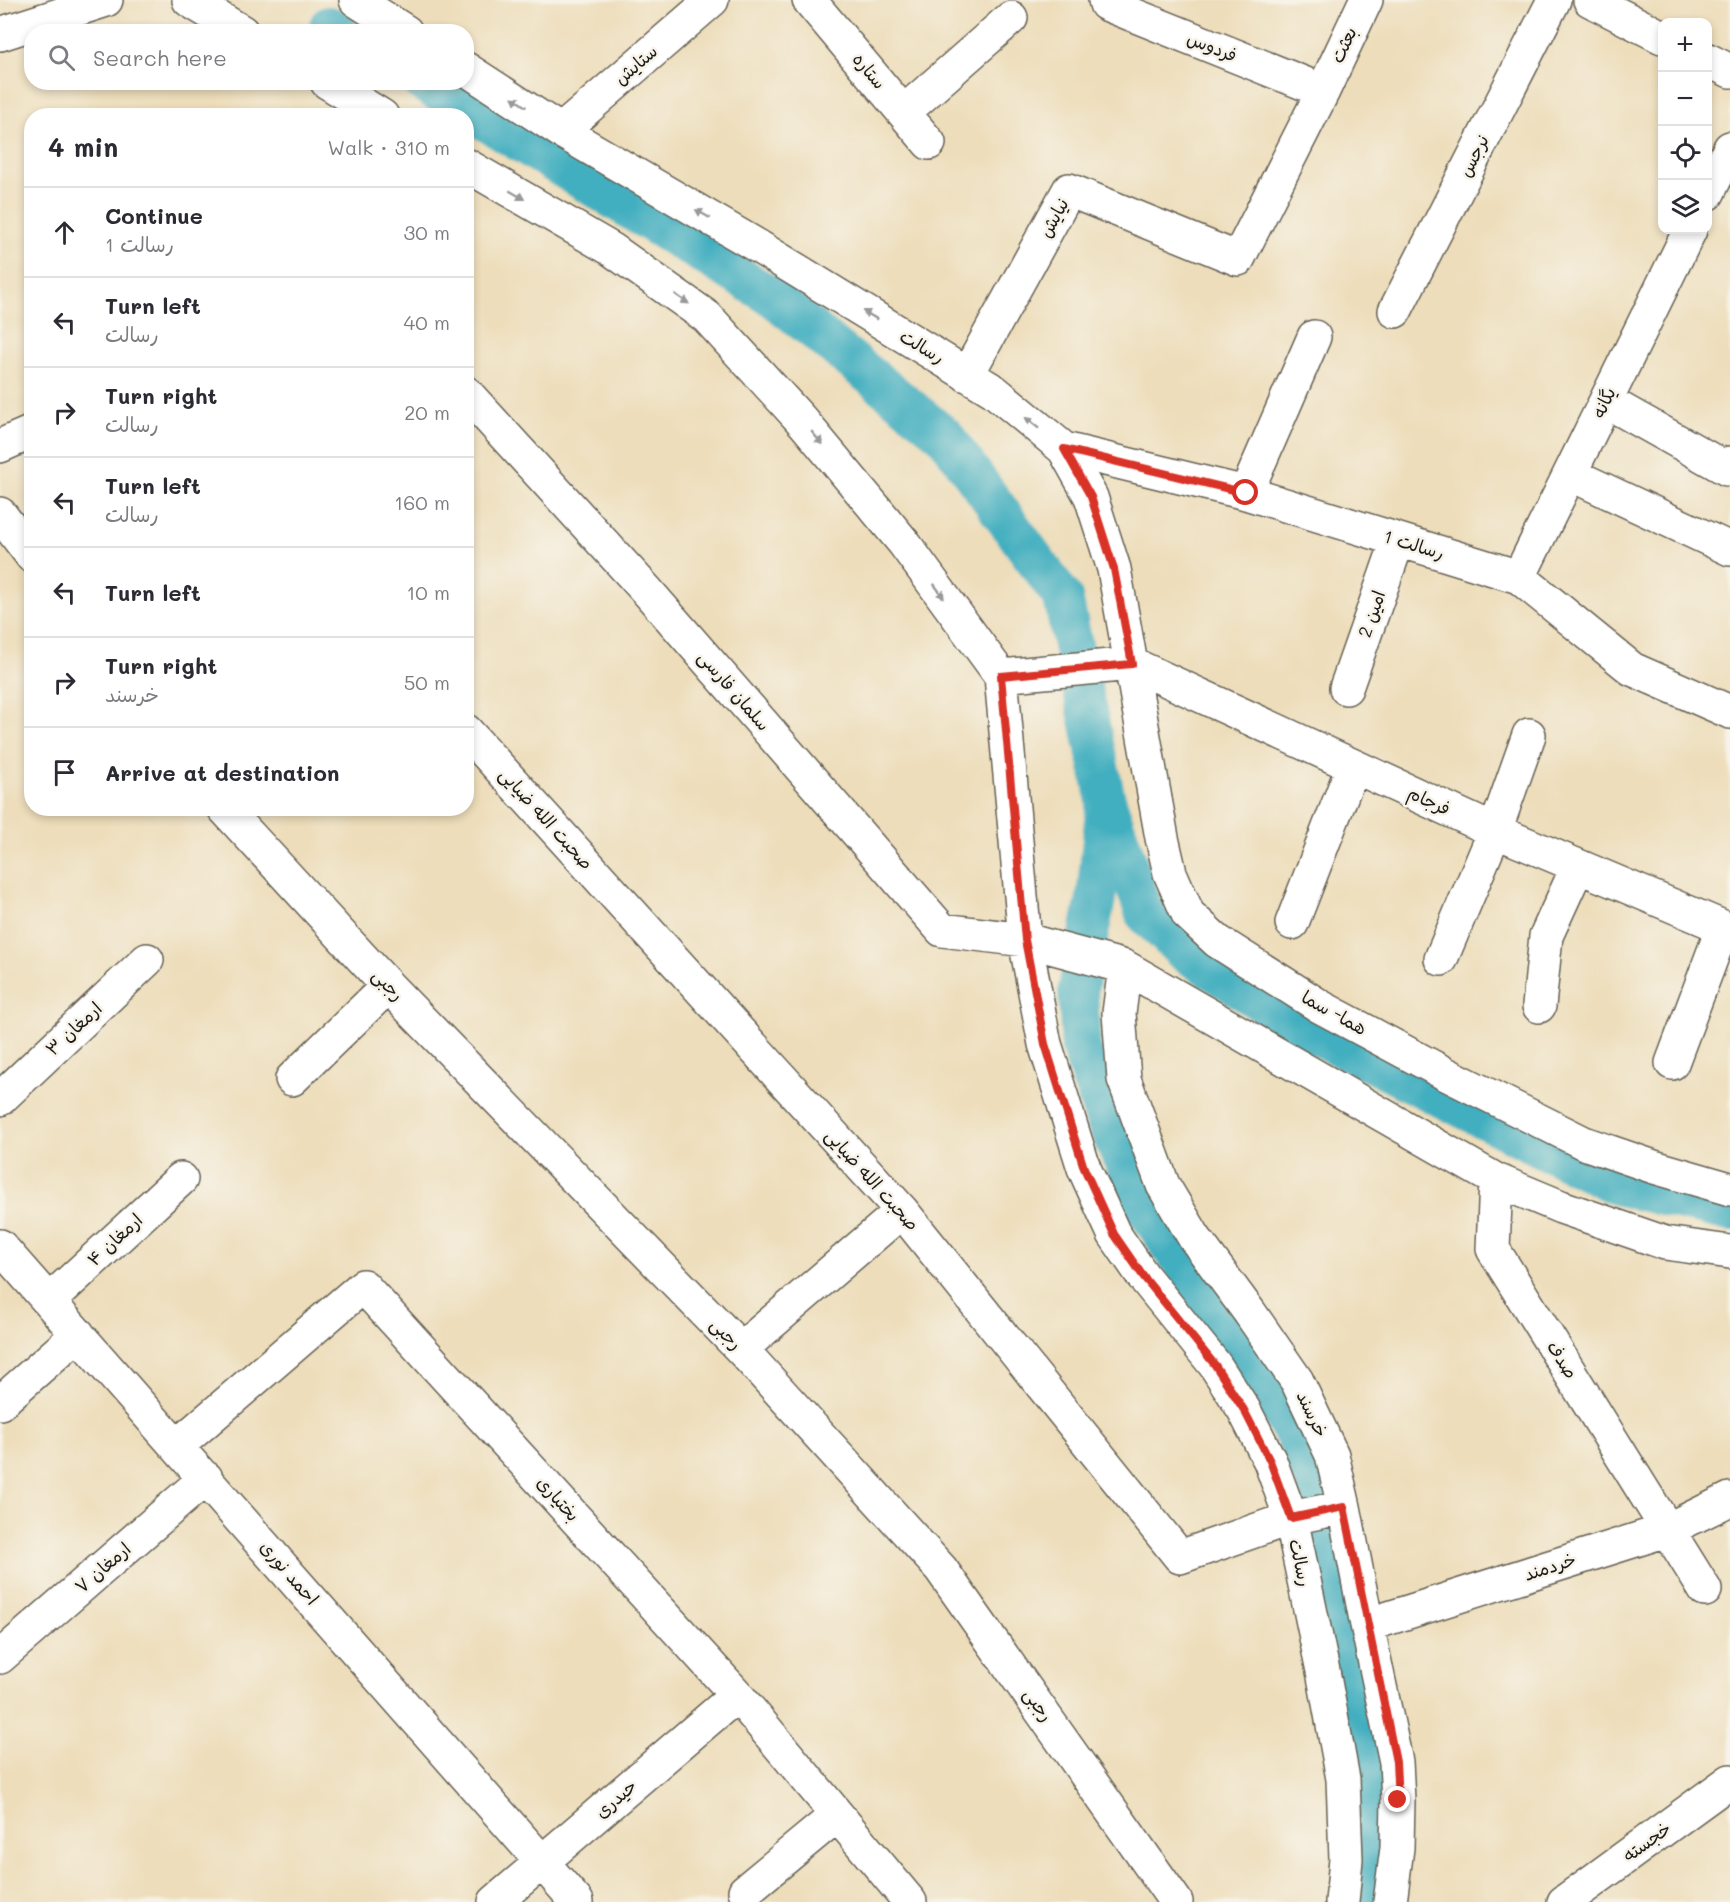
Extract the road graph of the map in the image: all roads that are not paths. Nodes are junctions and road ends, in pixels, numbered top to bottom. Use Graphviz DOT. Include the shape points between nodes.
graph roads {
  1 [pos="106,0"];
  2 [pos="189,0"];
  3 [pos="356,0"];
  4 [pos="712,0"];
  5 [pos="809,0"];
  6 [pos="1104,0"];
  7 [pos="1366,0"];
  8 [pos="1554,0"];
  9 [pos="1590,0"];
  10 [pos="1011,18"];
  11 [pos="31,24"];
  12 [pos="229,24"];
  13 [pos="394,24"];
  14 [pos="24,26"];
  15 [pos="0,34"];
  16 [pos="1658,35"];
  17 [pos="1712,62"];
  18 [pos="1730,71"];
  19 [pos="474,74"];
  20 [pos="340,90"];
  21 [pos="1323,91"];
  22 [pos="369,108"];
  23 [pos="904,112"];
  24 [pos="561,131"];
  25 [pos="929,143"];
  26 [pos="1730,148"];
  27 [pos="474,170"];
  28 [pos="1712,184"];
  29 [pos="1688,234"];
  30 [pos="1238,259"];
  31 [pos="1395,311"];
  32 [pos="1314,337"];
  33 [pos="967,375"];
  34 [pos="1606,401"];
  35 [pos="474,402"];
  36 [pos="24,436"];
  37 [pos="0,446"];
  38 [pos="1064,449"];
  39 [pos="1730,463"];
  40 [pos="1570,474"];
  41 [pos="1246,493"];
  42 [pos="2,523"];
  43 [pos="1398,540"];
  44 [pos="24,547"];
  45 [pos="1730,549"];
  46 [pos="1519,577"];
  47 [pos="1132,664"];
  48 [pos="1001,676"];
  49 [pos="1347,688"];
  50 [pos="1728,706"];
  51 [pos="1529,735"];
  52 [pos="474,740"];
  53 [pos="1353,766"];
  54 [pos="231,816"];
  55 [pos="1495,831"];
  56 [pos="1578,866"];
  57 [pos="1292,923"];
  58 [pos="1726,929"];
  59 [pos="1025,940"];
  60 [pos="1441,959"];
  61 [pos="147,960"];
  62 [pos="1125,967"];
  63 [pos="388,986"];
  64 [pos="1539,1006"];
  65 [pos="1672,1063"];
  66 [pos="292,1079"];
  67 [pos="0,1099"];
  68 [pos="181,1179"];
  69 [pos="1496,1180"];
  70 [pos="1730,1189"];
  71 [pos="902,1211"];
  72 [pos="0,1246"];
  73 [pos="1730,1252"];
  74 [pos="49,1301"];
  75 [pos="78,1334"];
  76 [pos="741,1349"];
  77 [pos="0,1403"];
  78 [pos="177,1446"];
  79 [pos="206,1478"];
  80 [pos="1730,1499"];
  81 [pos="1344,1507"];
  82 [pos="1291,1518"];
  83 [pos="1667,1530"];
  84 [pos="1705,1590"];
  85 [pos="1367,1625"];
  86 [pos="0,1657"];
  87 [pos="737,1695"];
  88 [pos="1730,1781"];
  89 [pos="837,1815"];
  90 [pos="542,1863"];
  91 [pos="745,1891"];
  92 [pos="495,1902"];
  93 [pos="577,1902"];
  94 [pos="910,1902"];
  95 [pos="1176,1902"];
  96 [pos="1342,1902"];
  97 [pos="1390,1902"];
  98 [pos="1564,1902"];
  1 -- 11 [label="street"];
  2 -- 12 [label="street"];
  3 -- 13 [label="street"];
  4 -- 24 [label="street, ستایش"];
  5 -- 23 [label="street, ستاره"];
  6 -- 21 [label="street, فردوس"];
  7 -- 21 [label="street, بعثت"];
  8 -- 31 [label="street, نرجس"];
  9 -- 16 [label="street"];
  10 -- 23 [label="street"];
  14 -- 15 [label="street"];
  17 -- 18 [label="street"];
  24 -- 19 [label="street, رسالت, one-way"];
  20 -- 22 [label="street"];
  21 -- 30 [label="street, بعثت"];
  23 -- 25 [label="street, ستاره"];
  33 -- 24 [label="street, رسالت, one-way"];
  26 -- 28 [label="street"];
  27 -- 48 [label="street, one-way" via="611,249 707,317 804,423 904,543"];
  29 -- 34 [label="street, یگانه"];
  30 -- 33 [label="street, نیایش" via="1069,190"];
  32 -- 41 [label="street"];
  38 -- 33 [label="street, رسالت, one-way" via="994,391"];
  34 -- 39 [label="street" via="1726,469"];
  34 -- 40 [label="street, یگانه"];
  35 -- 59 [label="street, سلمان فارسی" via="648,592 942,930"];
  36 -- 37 [label="street"];
  38 -- 41 [label="street, رسالت 1"];
  38 -- 47 [label="street, رسالت" via="1098,517 1114,569"];
  40 -- 45 [label="street"];
  40 -- 46 [label="street, یگانه"];
  41 -- 43 [label="street, رسالت 1"];
  42 -- 44 [label="street"];
  43 -- 46 [label="street, رسالت 1"];
  43 -- 49 [label="street, امین 2"];
  46 -- 50 [label="street, رسالت 1" via="1632,669"];
  47 -- 48 [label="street"];
  47 -- 53 [label="street, فرجام"];
  47 -- 70 [label="street, هما- سما" via="1170,873 1188,914 1217,941 1321,1007 1584,1143"];
  48 -- 59 [label="street, رسالت"];
  51 -- 55 [label="street"];
  52 -- 71 [label="street, صحبت الله ضیایی"];
  53 -- 55 [label="street, فرجام"];
  53 -- 57 [label="street"];
  54 -- 63 [label="street, رجبی"];
  55 -- 56 [label="street, فرجام"];
  55 -- 60 [label="street"];
  56 -- 58 [label="street, فرجام"];
  56 -- 64 [label="street" via="1546,936"];
  58 -- 65 [label="street"];
  59 -- 62 [label="street, سلمان فارسی"];
  59 -- 82 [label="street, رسالت" via="1045,1044 1084,1168 1114,1234 1215,1365 1244,1410 1270,1461"];
  61 -- 67 [label="street, ارمغان ۳"];
  62 -- 69 [label="street"];
  62 -- 81 [label="street, خرسند" via="1119,1013 1124,1079 1163,1185 1194,1237 1297,1382 1332,1455"];
  63 -- 66 [label="street"];
  63 -- 76 [label="street, رجبی"];
  68 -- 74 [label="street, ارمغان ۴"];
  69 -- 73 [label="street" via="1665,1243"];
  69 -- 83 [label="street, صدف" via="1493,1249"];
  71 -- 76 [label="street"];
  71 -- 82 [label="street, صحبت الله ضیایی" via="1180,1557"];
  72 -- 74 [label="street, احمد نوری"];
  74 -- 75 [label="street, احمد نوری"];
  75 -- 77 [label="street"];
  75 -- 78 [label="street, احمد نوری"];
  76 -- 95 [label="street, رجبی" via="941,1569"];
  78 -- 79 [label="street, احمد نوری"];
  78 -- 87 [label="street, بختیاری" via="363,1286"];
  79 -- 86 [label="street, ارمغان ۷"];
  79 -- 90 [label="street, احمد نوری"];
  80 -- 83 [label="street, خردمند"];
  81 -- 82 [label="street"];
  81 -- 85 [label="street, خرسند"];
  82 -- 96 [label="street, رسالت" via="1343,1779 1346,1859"];
  83 -- 84 [label="street, صدف"];
  83 -- 85 [label="street, خردمند"];
  85 -- 97 [label="street, خرسند" via="1396,1762 1397,1848"];
  87 -- 89 [label="street, بختیاری"];
  87 -- 90 [label="street, حیدری"];
  88 -- 98 [label="street, خجسته"];
  89 -- 91 [label="street"];
  89 -- 94 [label="street, بختیاری"];
  90 -- 92 [label="street, حیدری"];
  90 -- 93 [label="street, احمد نوری"];
}
